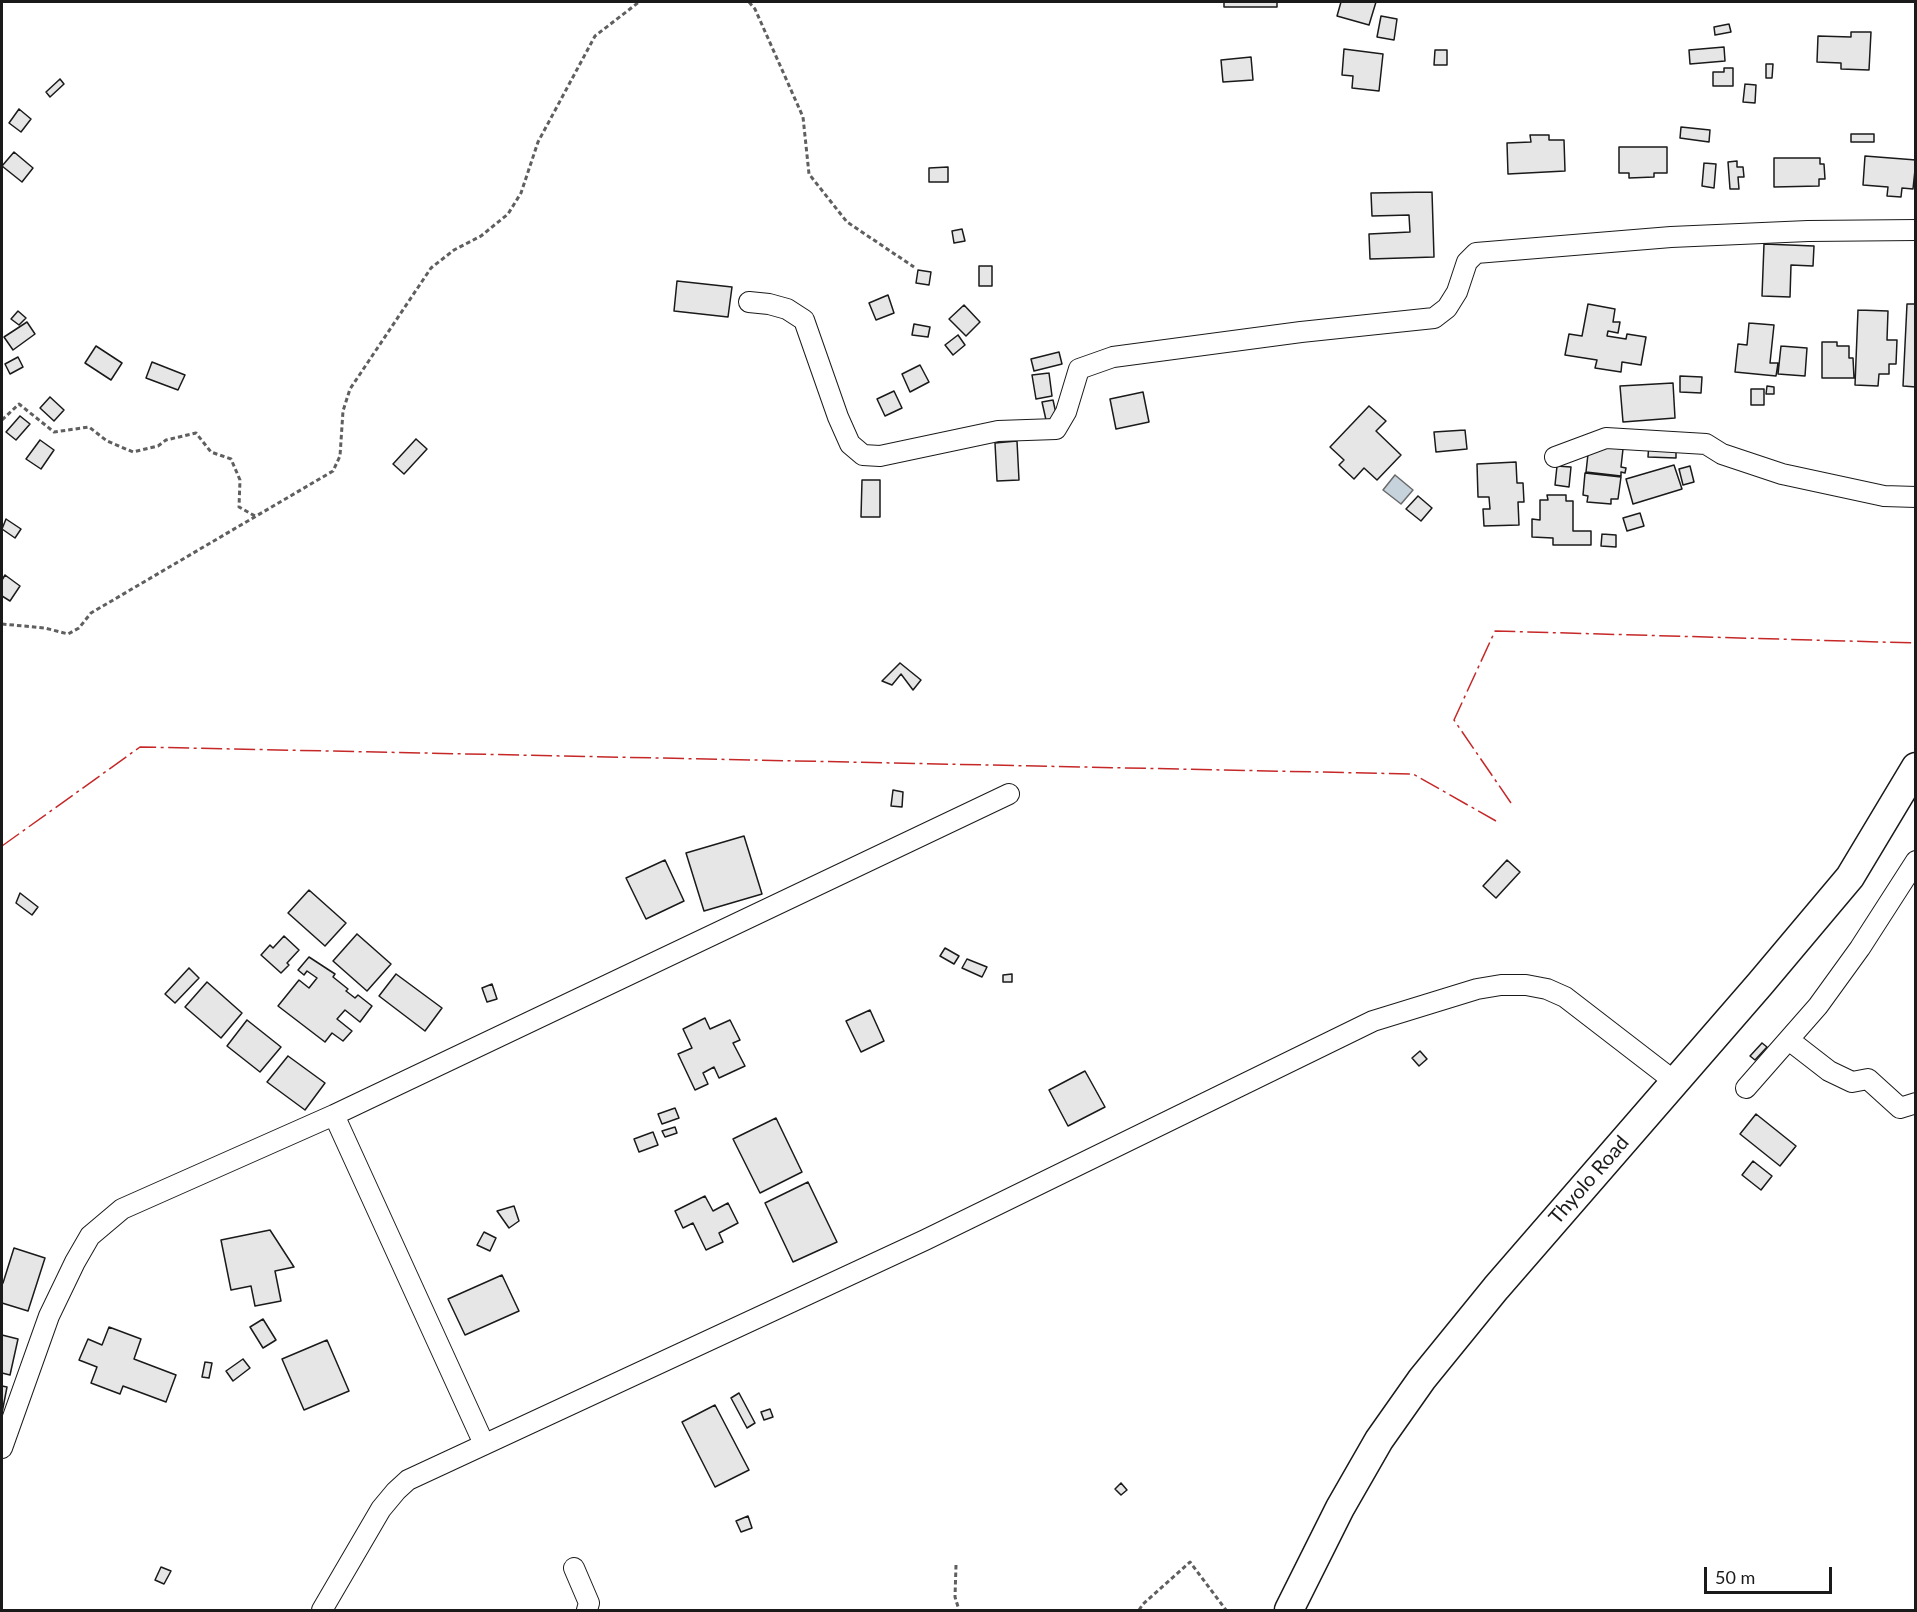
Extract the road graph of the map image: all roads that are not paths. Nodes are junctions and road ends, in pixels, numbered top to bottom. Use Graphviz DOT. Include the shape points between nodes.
graph roads {
  1 [pos="1916,230"];
  2 [pos="749,302"];
  3 [pos="1555,457"];
  4 [pos="1916,496"];
  5 [pos="1916,767"];
  6 [pos="1009,794"];
  7 [pos="1916,861"];
  8 [pos="1789,1040"];
  9 [pos="1674,1081"];
  10 [pos="1746,1088"];
  11 [pos="1916,1103"];
  12 [pos="334,1115"];
  13 [pos="484,1444"];
  14 [pos="2,1448"];
  15 [pos="574,1568"];
  16 [pos="322,1611"];
  17 [pos="588,1611"];
  18 [pos="1289,1611"];
  1 -- 2 [label="street" via="1671,237 1476,253 1467,262 1448,308 1434,318 1113,357 1079,369 1066,412 1056,429 998,431 879,456 863,455 850,444 804,320 787,309"];
  3 -- 4 [label="street" via="1606,438 1706,444 1722,454 1782,474 1884,496"];
  5 -- 9 [label="highway, Thyolo Road" via="1850,877"];
  6 -- 12 [label="street"];
  7 -- 8 [label="street" via="1860,948"];
  8 -- 10 [label="street"];
  8 -- 11 [label="street" via="1829,1071 1852,1082 1868,1079 1900,1108"];
  9 -- 13 [label="street" via="1565,997 1526,984 1477,989 1392,1014 914,1245"];
  9 -- 18 [label="highway, Thyolo Road" via="1422,1379 1379,1440 1340,1508"];
  12 -- 13 [label="street"];
  12 -- 14 [label="street" via="122,1209 90,1236 49,1316"];
  13 -- 16 [label="street" via="408,1480 396,1491 381,1509"];
  15 -- 17 [label="street" via="589,1603"];
}
